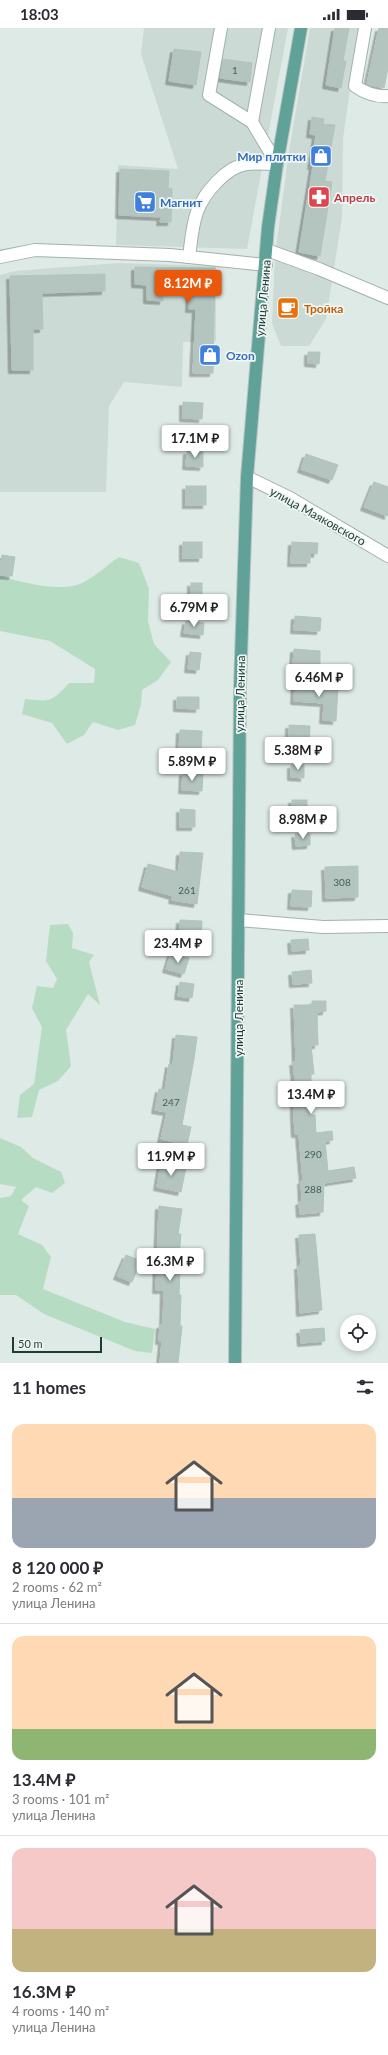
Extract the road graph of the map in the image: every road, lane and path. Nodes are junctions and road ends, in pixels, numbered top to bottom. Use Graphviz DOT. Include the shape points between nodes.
graph roads {
  1 [pos="221,28"];
  2 [pos="269,28"];
  3 [pos="300,28"];
  4 [pos="365,28"];
  5 [pos="388,96"];
  6 [pos="252,122"];
  7 [pos="277,164"];
  8 [pos="267,250"];
  9 [pos="0,257"];
  10 [pos="189,257"];
  11 [pos="266,265"];
  12 [pos="388,298"];
  13 [pos="247,477"];
  14 [pos="388,556"];
  15 [pos="239,920"];
  16 [pos="388,926"];
  17 [pos="236,1363"];
  1 -- 6 [label="street" via="209,95"];
  2 -- 6 [label="street"];
  3 -- 7 [label="main road, улица Ленина"];
  4 -- 5 [label="street" via="355,86 379,97"];
  6 -- 7 [label="street"];
  7 -- 8 [label="main road, улица Ленина"];
  7 -- 10 [label="street" via="245,164 229,170 212,187 198,210"];
  8 -- 11 [label="main road, улица Ленина"];
  8 -- 12 [label="street"];
  9 -- 10 [label="street" via="35,250"];
  10 -- 11 [label="street"];
  11 -- 13 [label="main road, улица Ленина"];
  13 -- 14 [label="street, улица Маяковского" via="290,498"];
  13 -- 15 [label="main road, улица Ленина" via="240,687"];
  15 -- 16 [label="street" via="323,927"];
  15 -- 17 [label="main road, улица Ленина"];
}
